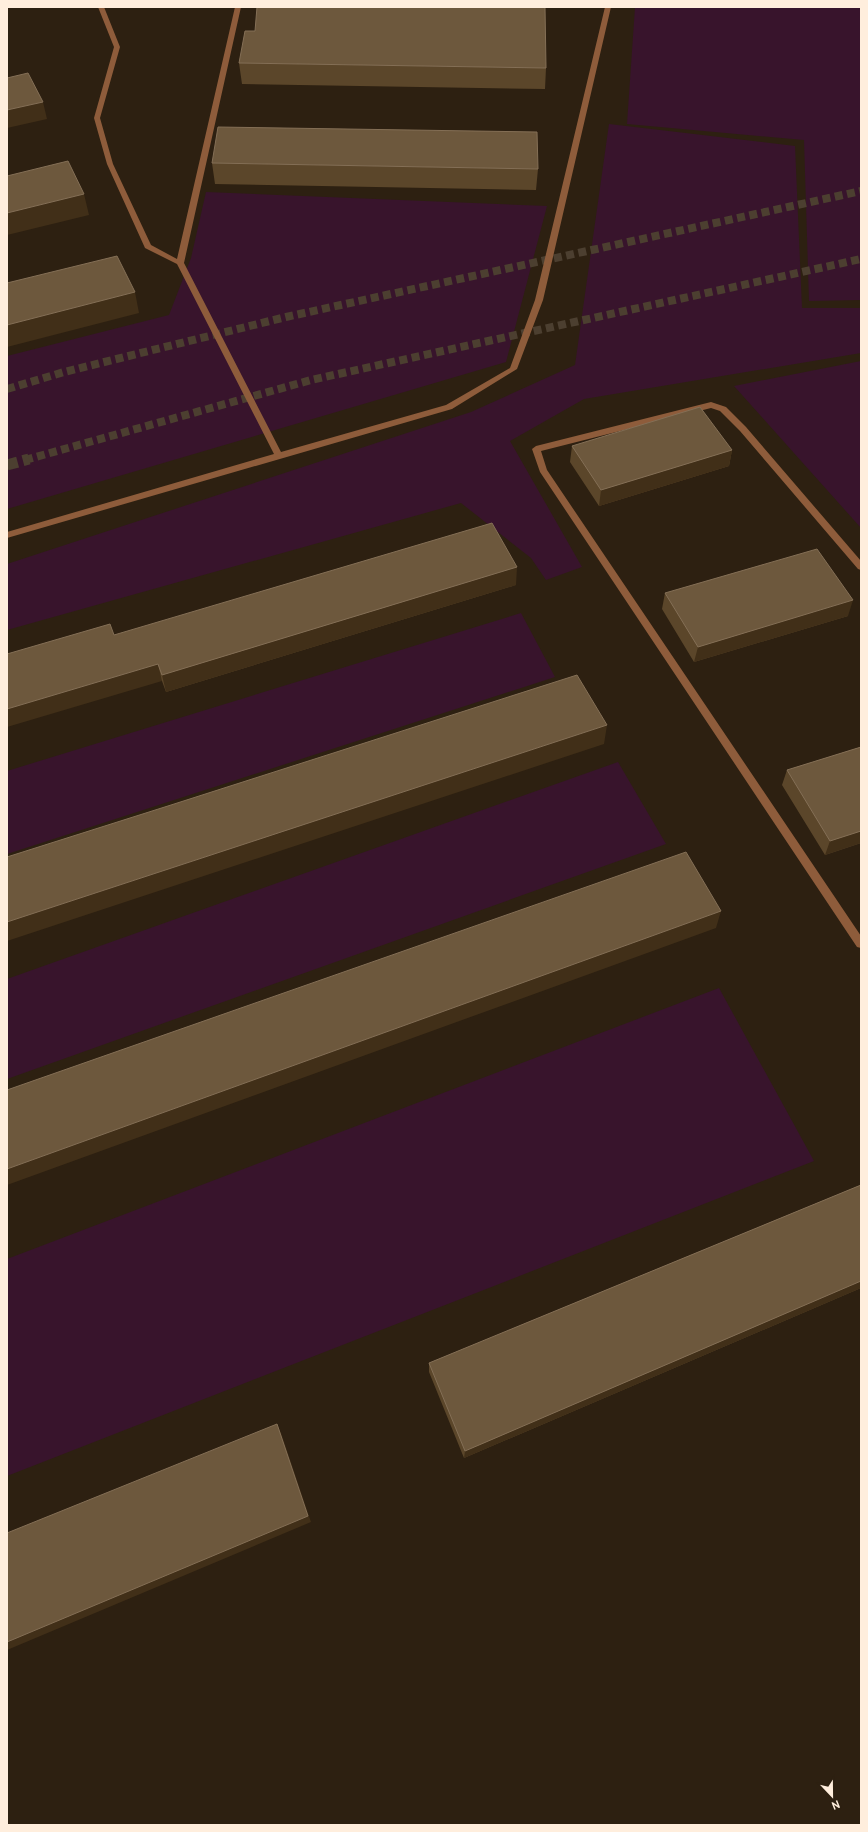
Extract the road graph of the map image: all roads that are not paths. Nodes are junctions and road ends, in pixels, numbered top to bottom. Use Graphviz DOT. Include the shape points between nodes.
graph roads {
  1 [pos="101,7"];
  2 [pos="238,7"];
  3 [pos="608,7"];
  4 [pos="180,263"];
  5 [pos="279,455"];
  6 [pos="7,535"];
  7 [pos="861,567"];
  8 [pos="861,944"];
  1 -- 4 [label="street" via="117,47 97,118 110,164 148,246"];
  2 -- 4 [label="street"];
  3 -- 5 [label="street" via="539,300 513,369 449,407"];
  4 -- 5 [label="street"];
  5 -- 6 [label="street"];
  7 -- 8 [label="street" via="724,409 711,405 536,449 543,470"];
}
